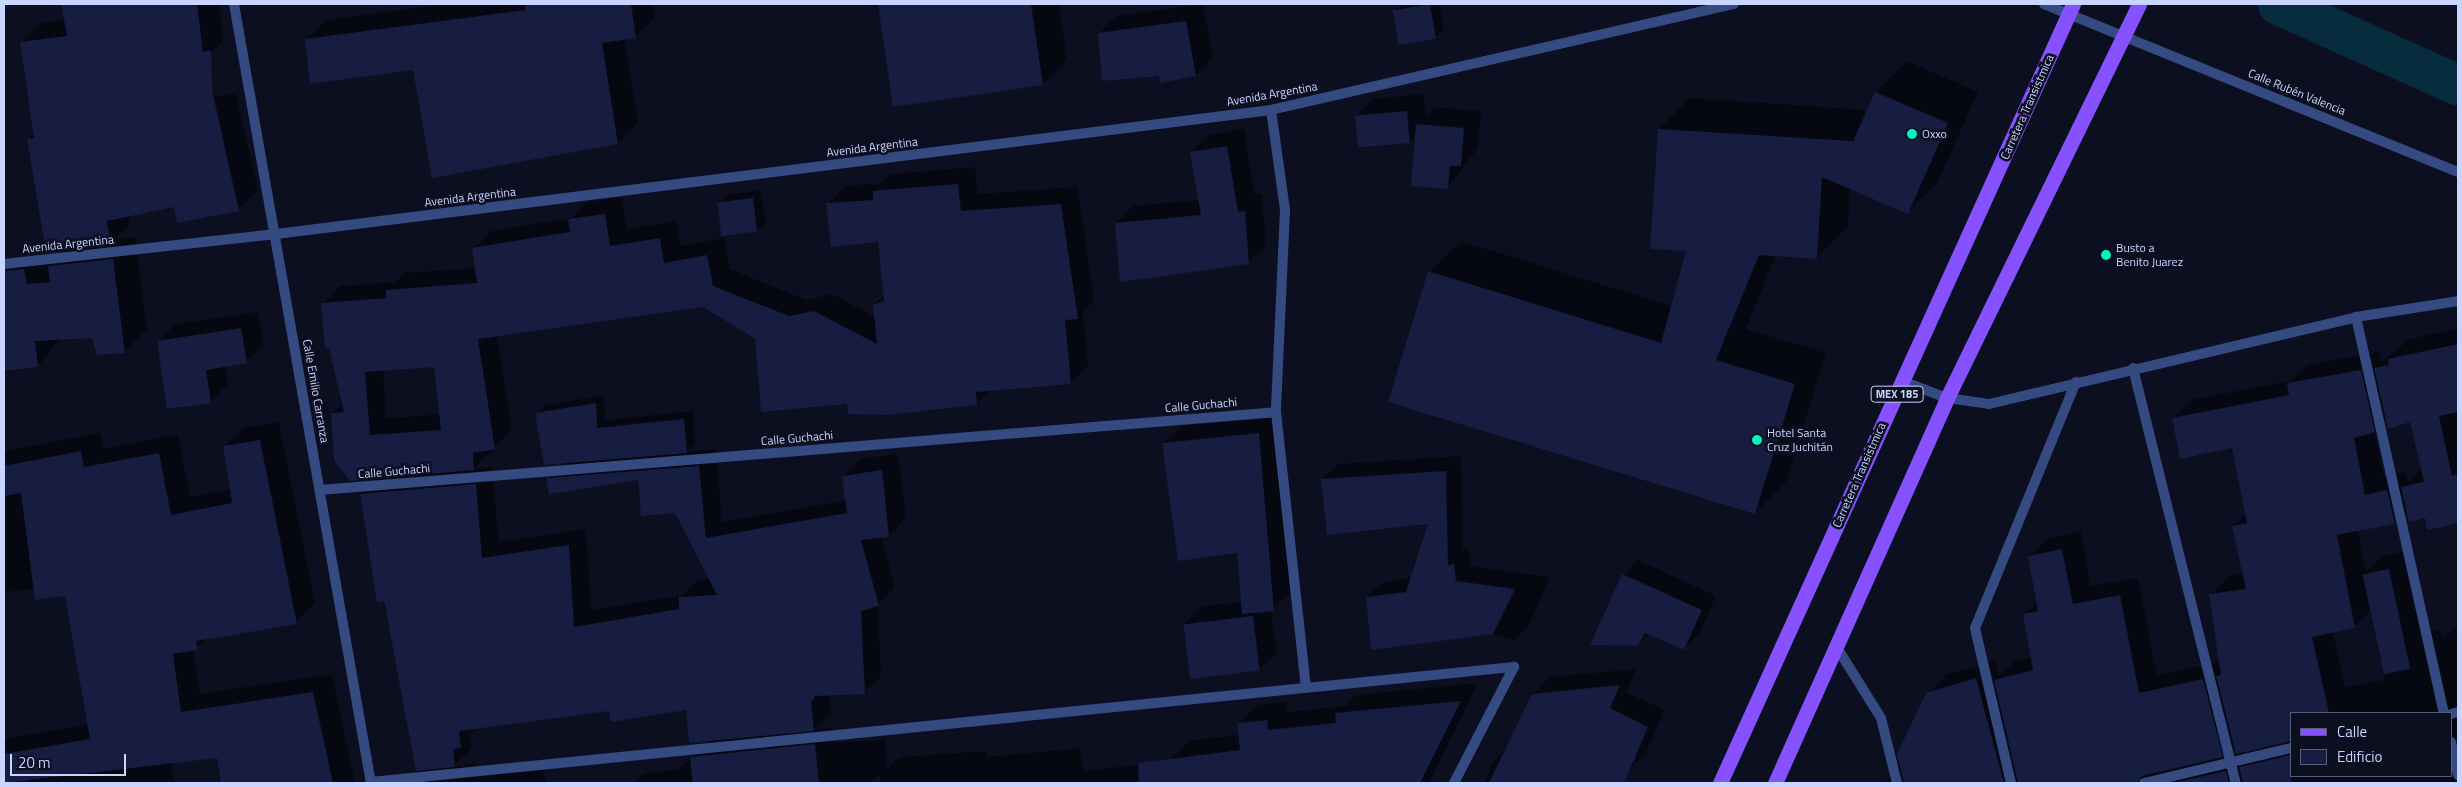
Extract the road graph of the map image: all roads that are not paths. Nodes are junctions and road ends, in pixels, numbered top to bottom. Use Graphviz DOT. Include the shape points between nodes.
graph roads {
  1 [pos="234,4"];
  2 [pos="1734,4"];
  3 [pos="2044,4"];
  4 [pos="2139,4"];
  5 [pos="2071,9"];
  6 [pos="2126,35"];
  7 [pos="1271,110"];
  8 [pos="2458,172"];
  9 [pos="276,234"];
  10 [pos="4,264"];
  11 [pos="2458,302"];
  12 [pos="2356,317"];
  13 [pos="2133,368"];
  14 [pos="1902,381"];
  15 [pos="2076,382"];
  16 [pos="1947,398"];
  17 [pos="1276,412"];
  18 [pos="320,490"];
  19 [pos="1836,646"];
  20 [pos="1306,687"];
  21 [pos="2444,712"];
  22 [pos="2452,747"];
  23 [pos="2290,748"];
  24 [pos="2231,761"];
  25 [pos="2458,776"];
  26 [pos="371,782"];
  27 [pos="1454,783"];
  28 [pos="1720,783"];
  29 [pos="1775,783"];
  30 [pos="1896,783"];
  31 [pos="2011,783"];
  32 [pos="2144,783"];
  33 [pos="2236,783"];
  1 -- 9 [label="street, Calle Emilio Carranza"];
  2 -- 7 [label="street, Avenida Argentina"];
  3 -- 5 [label="street, Calle Rubén Valencia"];
  4 -- 6 [label="main road"];
  5 -- 6 [label="street, Calle Rubén Valencia"];
  5 -- 14 [label="main road, Carretera Transistmica / MEX 185"];
  6 -- 8 [label="street, Calle Rubén Valencia"];
  6 -- 16 [label="main road"];
  7 -- 9 [label="street, Avenida Argentina"];
  7 -- 17 [label="street" via="1284,210"];
  9 -- 10 [label="street, Avenida Argentina"];
  9 -- 18 [label="street, Calle Emilio Carranza"];
  11 -- 12 [label="street"];
  12 -- 13 [label="street"];
  12 -- 21 [label="street"];
  13 -- 15 [label="street"];
  13 -- 24 [label="street"];
  14 -- 16 [label="street"];
  14 -- 28 [label="main road, Carretera Transistmica / MEX 185"];
  15 -- 16 [label="street" via="1989,404"];
  15 -- 31 [label="street" via="1976,628"];
  16 -- 19 [label="main road"];
  17 -- 18 [label="street, Calle Guchachi"];
  17 -- 20 [label="street"];
  18 -- 26 [label="street, Calle Emilio Carranza"];
  19 -- 29 [label="main road"];
  19 -- 30 [label="street" via="1881,718"];
  20 -- 26 [label="street"];
  20 -- 27 [label="street" via="1514,667"];
  22 -- 25 [label="street"];
  23 -- 24 [label="street"];
  24 -- 32 [label="street"];
  24 -- 33 [label="street"];
}
